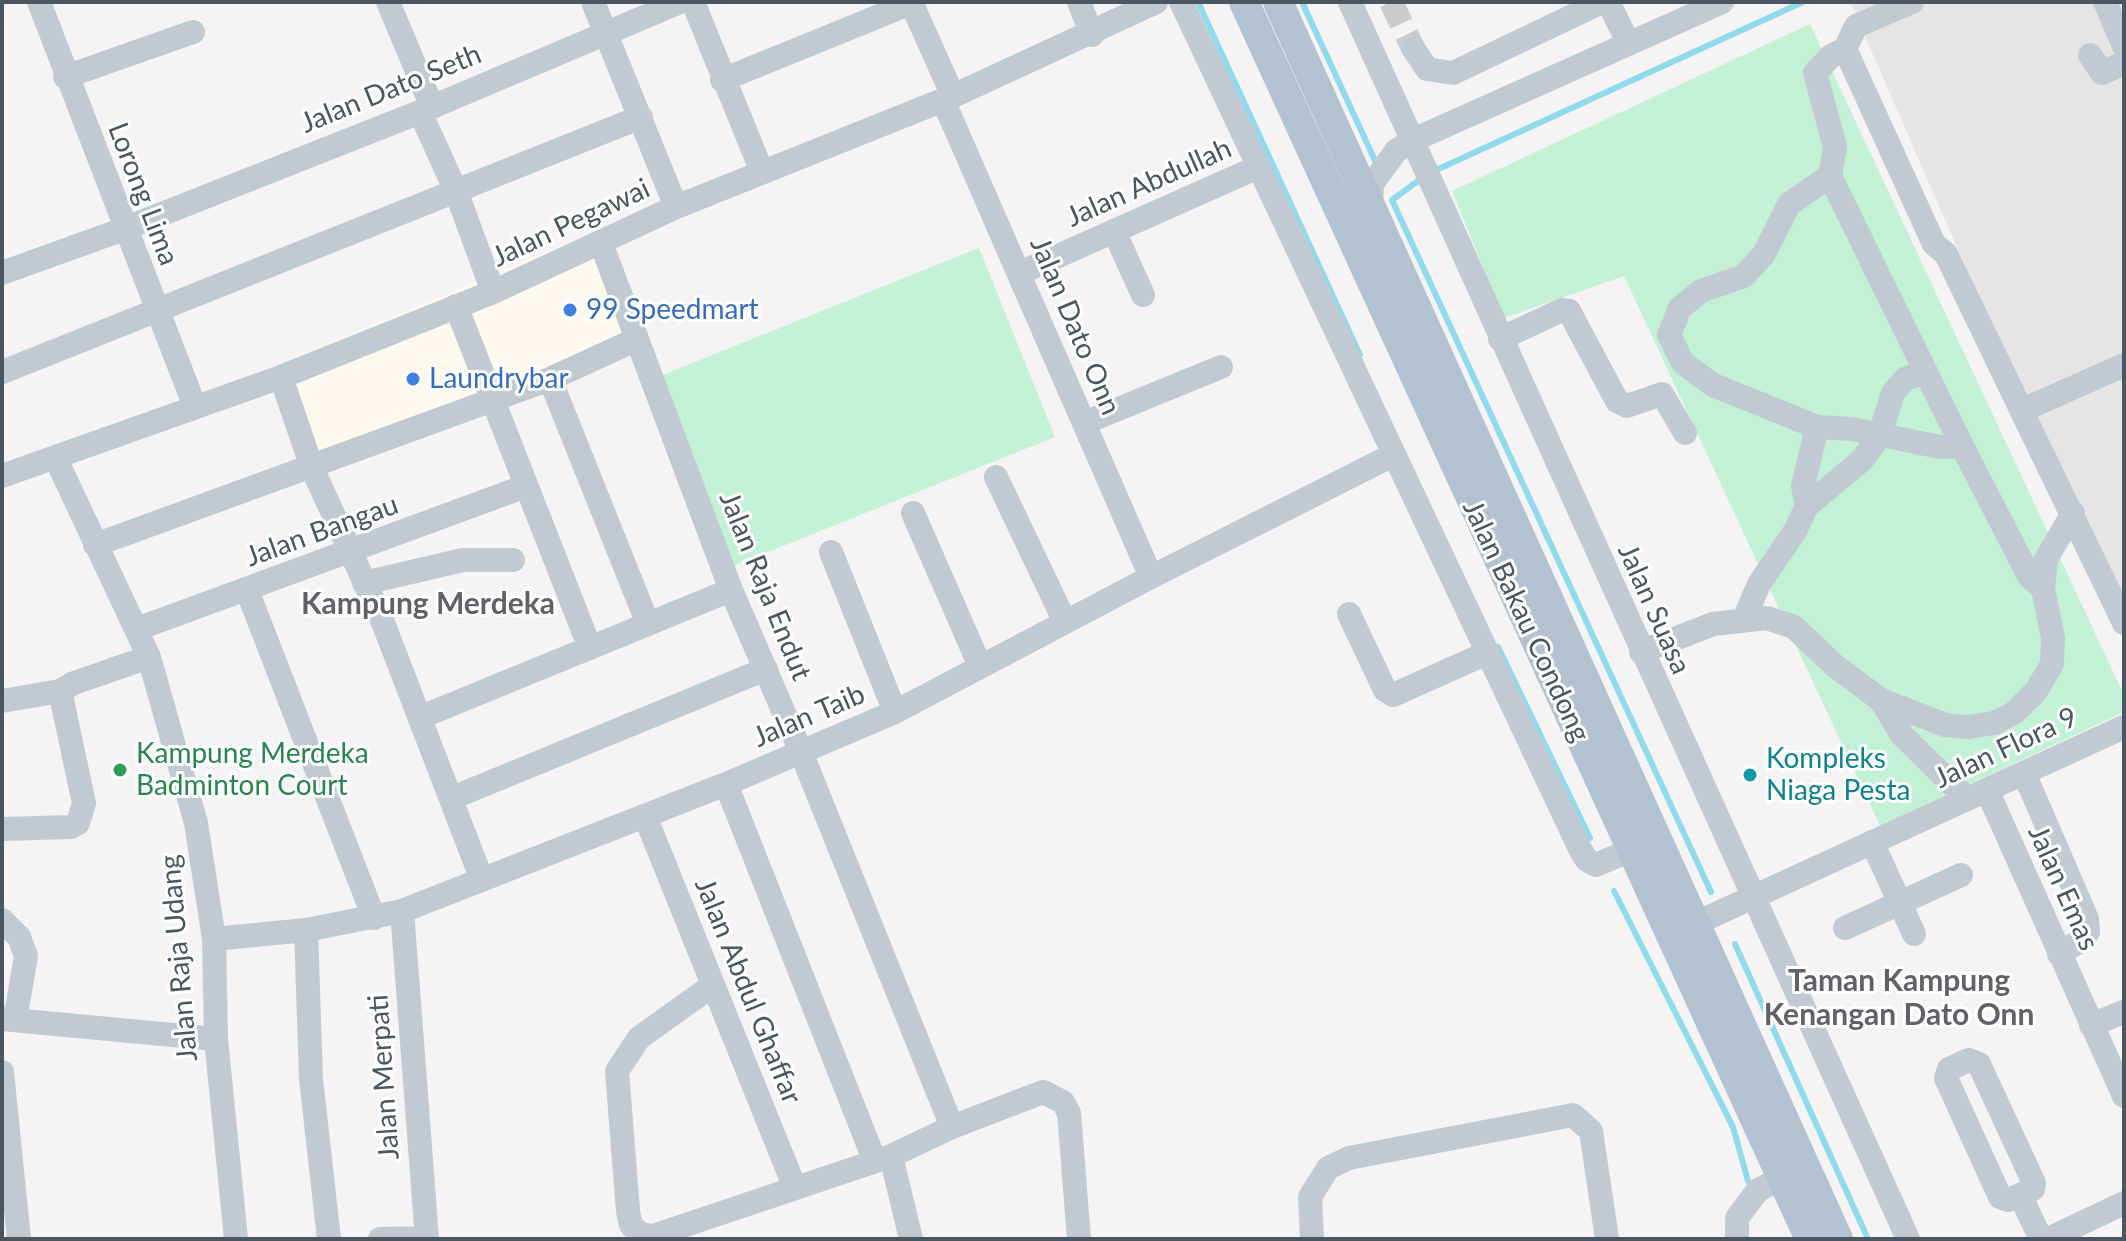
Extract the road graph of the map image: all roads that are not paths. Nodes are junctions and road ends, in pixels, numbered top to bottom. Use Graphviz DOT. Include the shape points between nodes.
graph roads {
  1 [pos="39,2"];
  2 [pos="388,2"];
  3 [pos="593,2"];
  4 [pos="680,2"];
  5 [pos="693,2"];
  6 [pos="912,2"];
  7 [pos="1079,2"];
  8 [pos="1156,2"];
  9 [pos="1181,2"];
  10 [pos="1230,2"];
  11 [pos="1244,2"];
  12 [pos="1278,2"];
  13 [pos="1350,2"];
  14 [pos="1602,2"];
  15 [pos="1608,2"];
  16 [pos="1722,2"];
  17 [pos="1912,2"];
  18 [pos="2105,2"];
  19 [pos="1258,31"];
  20 [pos="193,32"];
  21 [pos="605,32"];
  22 [pos="1092,35"];
  23 [pos="1846,42"];
  24 [pos="1629,44"];
  25 [pos="2124,46"];
  26 [pos="1413,48"];
  27 [pos="2090,55"];
  28 [pos="2124,63"];
  29 [pos="65,77"];
  30 [pos="722,80"];
  31 [pos="948,98"];
  32 [pos="426,109"];
  33 [pos="641,117"];
  34 [pos="1403,146"];
  35 [pos="1258,167"];
  36 [pos="762,172"];
  37 [pos="1830,176"];
  38 [pos="456,191"];
  39 [pos="1371,194"];
  40 [pos="676,207"];
  41 [pos="124,229"];
  42 [pos="1114,231"];
  43 [pos="601,243"];
  44 [pos="2,273"];
  45 [pos="1020,273"];
  46 [pos="493,292"];
  47 [pos="1143,295"];
  48 [pos="456,306"];
  49 [pos="156,313"];
  50 [pos="637,339"];
  51 [pos="1500,339"];
  52 [pos="2124,365"];
  53 [pos="1221,367"];
  54 [pos="2,372"];
  55 [pos="1926,372"];
  56 [pos="281,377"];
  57 [pos="550,379"];
  58 [pos="494,401"];
  59 [pos="195,407"];
  60 [pos="2023,410"];
  61 [pos="1084,423"];
  62 [pos="1817,427"];
  63 [pos="1685,433"];
  64 [pos="1879,437"];
  65 [pos="1962,446"];
  66 [pos="1393,455"];
  67 [pos="56,459"];
  68 [pos="312,468"];
  69 [pos="2,476"];
  70 [pos="996,477"];
  71 [pos="526,486"];
  72 [pos="1807,506"];
  73 [pos="913,513"];
  74 [pos="2073,513"];
  75 [pos="95,545"];
  76 [pos="831,552"];
  77 [pos="351,553"];
  78 [pos="513,560"];
  79 [pos="1151,577"];
  80 [pos="364,583"];
  81 [pos="2043,589"];
  82 [pos="247,590"];
  83 [pos="731,590"];
  84 [pos="1349,614"];
  85 [pos="1744,619"];
  86 [pos="1065,622"];
  87 [pos="2124,623"];
  88 [pos="648,624"];
  89 [pos="137,629"];
  90 [pos="590,648"];
  91 [pos="1641,652"];
  92 [pos="1487,653"];
  93 [pos="149,657"];
  94 [pos="980,666"];
  95 [pos="766,669"];
  96 [pos="60,691"];
  97 [pos="1881,700"];
  98 [pos="2,701"];
  99 [pos="895,712"];
  100 [pos="421,717"];
  101 [pos="2124,727"];
  102 [pos="801,752"];
  103 [pos="2024,773"];
  104 [pos="726,784"];
  105 [pos="1977,795"];
  106 [pos="452,798"];
  107 [pos="645,816"];
  108 [pos="2,829"];
  109 [pos="1872,842"];
  110 [pos="1631,850"];
  111 [pos="1961,875"];
  112 [pos="482,880"];
  113 [pos="1751,898"];
  114 [pos="1900,903"];
  115 [pos="402,911"];
  116 [pos="374,918"];
  117 [pos="2,920"];
  118 [pos="1845,928"];
  119 [pos="1684,929"];
  120 [pos="306,930"];
  121 [pos="1914,934"];
  122 [pos="214,939"];
  123 [pos="2059,954"];
  124 [pos="713,985"];
  125 [pos="2124,1012"];
  126 [pos="8,1020"];
  127 [pos="2091,1025"];
  128 [pos="216,1039"];
  129 [pos="2,1072"];
  130 [pos="2124,1096"];
  131 [pos="952,1127"];
  132 [pos="882,1158"];
  133 [pos="1780,1184"];
  134 [pos="795,1188"];
  135 [pos="2020,1195"];
  136 [pos="2124,1203"];
  137 [pos="2085,1231"];
  138 [pos="427,1238"];
  139 [pos="19,1239"];
  140 [pos="236,1239"];
  141 [pos="329,1239"];
  142 [pos="380,1239"];
  143 [pos="911,1239"];
  144 [pos="1079,1239"];
  145 [pos="1312,1239"];
  146 [pos="1607,1239"];
  147 [pos="1737,1239"];
  148 [pos="1810,1239"];
  149 [pos="1838,1239"];
  150 [pos="1908,1239"];
  151 [pos="2041,1239"];
  152 [pos="2048,1239"];
  1 -- 29 [label="street, Lorong Lima"];
  2 -- 32 [label="street"];
  3 -- 21 [label="street"];
  4 -- 21 [label="street, Jalan Dato Seth"];
  5 -- 30 [label="street"];
  6 -- 30 [label="street"];
  6 -- 31 [label="street, Jalan Dato Onn"];
  7 -- 22 [label="street"];
  8 -- 22 [label="street, Jalan Pegawai"];
  9 -- 35 [label="street"];
  10 -- 19 [label="street"];
  11 -- 19 [label="main road, Jalan Bakau Condong"];
  12 -- 39 [label="main road, Jalan Bakau Condong"];
  13 -- 34 [label="street, Jalan Suasa"];
  14 -- 26 [label="street" via="1453,73 1427,69"];
  15 -- 24 [label="street"];
  16 -- 24 [label="street"];
  17 -- 23 [label="street" via="1856,26"];
  18 -- 25 [label="street"];
  19 -- 110 [label="main road, Jalan Bakau Condong"];
  20 -- 29 [label="street"];
  21 -- 32 [label="street, Jalan Dato Seth"];
  21 -- 33 [label="street"];
  22 -- 31 [label="street, Jalan Pegawai"];
  23 -- 37 [label="street" via="1815,73 1835,147"];
  23 -- 60 [label="street" via="1860,43 1947,237 1946,254"];
  24 -- 34 [label="street"];
  27 -- 28 [label="street" via="2102,73"];
  29 -- 41 [label="street, Lorong Lima"];
  30 -- 36 [label="street"];
  31 -- 36 [label="street, Jalan Pegawai"];
  31 -- 45 [label="street, Jalan Dato Onn"];
  32 -- 38 [label="street"];
  32 -- 41 [label="street, Jalan Dato Seth"];
  33 -- 38 [label="street"];
  33 -- 40 [label="street"];
  34 -- 39 [label="street"];
  34 -- 51 [label="street, Jalan Suasa" via="1421,164"];
  35 -- 42 [label="street, Jalan Abdullah"];
  35 -- 66 [label="street"];
  36 -- 40 [label="street, Jalan Pegawai"];
  37 -- 55 [label="street"];
  37 -- 62 [label="street" via="1789,204 1764,254 1744,276 1701,291 1680,308 1669,335 1683,363 1713,385"];
  38 -- 46 [label="street"];
  38 -- 49 [label="street"];
  39 -- 119 [label="main road, Jalan Bakau Condong"];
  40 -- 43 [label="street, Jalan Pegawai"];
  41 -- 44 [label="street, Jalan Dato Seth"];
  41 -- 49 [label="street, Lorong Lima"];
  42 -- 45 [label="street, Jalan Abdullah"];
  42 -- 47 [label="street"];
  43 -- 46 [label="street, Jalan Pegawai"];
  43 -- 50 [label="street, Jalan Raja Endut"];
  45 -- 61 [label="street, Jalan Dato Onn"];
  46 -- 48 [label="street, Jalan Pegawai"];
  48 -- 56 [label="street, Jalan Pegawai"];
  48 -- 58 [label="street"];
  49 -- 54 [label="street"];
  49 -- 59 [label="street, Lorong Lima"];
  50 -- 57 [label="street"];
  50 -- 83 [label="street, Jalan Raja Endut"];
  51 -- 63 [label="street" via="1569,311 1617,401 1627,406 1662,394"];
  51 -- 91 [label="street, Jalan Suasa"];
  52 -- 60 [label="street"];
  53 -- 61 [label="street"];
  55 -- 64 [label="street" via="1905,379 1893,393"];
  55 -- 65 [label="street"];
  56 -- 59 [label="street, Jalan Pegawai"];
  56 -- 68 [label="street"];
  57 -- 58 [label="street"];
  57 -- 88 [label="street"];
  58 -- 68 [label="street"];
  58 -- 71 [label="street"];
  59 -- 67 [label="street, Jalan Pegawai"];
  60 -- 74 [label="street"];
  61 -- 79 [label="street, Jalan Dato Onn"];
  62 -- 64 [label="street"];
  62 -- 72 [label="street" via="1803,486"];
  64 -- 65 [label="street"];
  64 -- 72 [label="street" via="1862,460"];
  65 -- 81 [label="street" via="2029,576"];
  66 -- 79 [label="street, Jalan Taib"];
  66 -- 92 [label="street"];
  67 -- 69 [label="street, Jalan Pegawai"];
  67 -- 75 [label="street, Jalan Raja Udang"];
  68 -- 75 [label="street"];
  68 -- 77 [label="street"];
  70 -- 86 [label="street"];
  71 -- 77 [label="street, Jalan Bangau"];
  71 -- 90 [label="street"];
  72 -- 85 [label="street"];
  73 -- 94 [label="street"];
  74 -- 81 [label="street" via="2046,559"];
  74 -- 87 [label="street"];
  75 -- 89 [label="street, Jalan Raja Udang"];
  76 -- 99 [label="street"];
  77 -- 80 [label="street"];
  77 -- 82 [label="street, Jalan Bangau"];
  78 -- 80 [label="street" via="463,560"];
  79 -- 86 [label="street, Jalan Taib"];
  80 -- 100 [label="street"];
  81 -- 97 [label="street" via="2053,638 2052,664 2014,713 1994,723 1945,725"];
  82 -- 89 [label="street, Jalan Bangau"];
  82 -- 116 [label="street"];
  83 -- 88 [label="street"];
  83 -- 95 [label="street, Jalan Raja Endut"];
  84 -- 92 [label="street" via="1385,690 1393,695"];
  85 -- 91 [label="street" via="1713,624"];
  85 -- 97 [label="street" via="1767,618 1794,627"];
  86 -- 94 [label="street, Jalan Taib"];
  88 -- 90 [label="street"];
  89 -- 93 [label="street, Jalan Raja Udang"];
  90 -- 100 [label="street"];
  91 -- 113 [label="street, Jalan Suasa"];
  92 -- 110 [label="street" via="1587,860 1596,865"];
  93 -- 96 [label="street"];
  93 -- 122 [label="street, Jalan Raja Udang" via="196,823"];
  94 -- 99 [label="street, Jalan Taib"];
  95 -- 102 [label="street, Jalan Raja Endut"];
  95 -- 106 [label="street"];
  96 -- 98 [label="street"];
  96 -- 108 [label="street" via="82,814 71,827"];
  97 -- 105 [label="street" via="1902,735"];
  99 -- 102 [label="street, Jalan Taib"];
  100 -- 106 [label="street"];
  101 -- 103 [label="street, Jalan Flora 9"];
  102 -- 104 [label="street, Jalan Taib"];
  102 -- 131 [label="street, Jalan Raja Endut"];
  103 -- 105 [label="street, Jalan Flora 9"];
  103 -- 123 [label="street" via="2087,919 2088,932"];
  104 -- 107 [label="street, Jalan Taib"];
  104 -- 132 [label="street"];
  105 -- 109 [label="street, Jalan Flora 9"];
  105 -- 123 [label="street, Jalan Emas"];
  106 -- 112 [label="street"];
  107 -- 112 [label="street, Jalan Taib"];
  107 -- 124 [label="street, Jalan Abdul Ghaffar"];
  109 -- 113 [label="street, Jalan Flora 9"];
  109 -- 114 [label="street"];
  110 -- 119 [label="main road, Jalan Bakau Condong"];
  111 -- 114 [label="street"];
  112 -- 115 [label="street, Jalan Taib"];
  113 -- 119 [label="street, Jalan Flora 9"];
  113 -- 150 [label="street, Jalan Suasa"];
  114 -- 118 [label="street"];
  114 -- 121 [label="street"];
  115 -- 116 [label="street, Jalan Taib"];
  115 -- 138 [label="street, Jalan Merpati"];
  116 -- 120 [label="street, Jalan Taib"];
  117 -- 126 [label="street" via="19,937 26,956"];
  119 -- 133 [label="main road, Jalan Bakau Condong"];
  119 -- 149 [label="main road, Jalan Bakau Condong"];
  120 -- 122 [label="street, Jalan Taib"];
  120 -- 141 [label="street" via="311,1079"];
  122 -- 128 [label="street, Jalan Raja Udang"];
  123 -- 127 [label="street, Jalan Emas"];
  124 -- 134 [label="street, Jalan Abdul Ghaffar"];
  124 -- 134 [label="street" via="639,1038 617,1071 631,1225 640,1234 653,1236"];
  125 -- 127 [label="street"];
  126 -- 128 [label="street"];
  127 -- 130 [label="street, Jalan Emas"];
  128 -- 140 [label="street, Jalan Raja Udang"];
  129 -- 139 [label="street"];
  131 -- 132 [label="street"];
  131 -- 144 [label="street" via="1043,1092 1063,1102 1069,1113"];
  132 -- 134 [label="street"];
  132 -- 143 [label="street"];
  133 -- 147 [label="street" via="1758,1190 1748,1202 1737,1218"];
  133 -- 148 [label="main road, Jalan Bakau Condong"];
  135 -- 135 [label="street" via="2034,1183 1979,1064 1969,1060 1949,1069 1946,1078 2000,1197"];
  135 -- 151 [label="street"];
  136 -- 137 [label="street"];
  137 -- 152 [label="street"];
  138 -- 142 [label="street"];
  145 -- 146 [label="street" via="1310,1197 1319,1177 1349,1158 1573,1115 1591,1131"];
}
